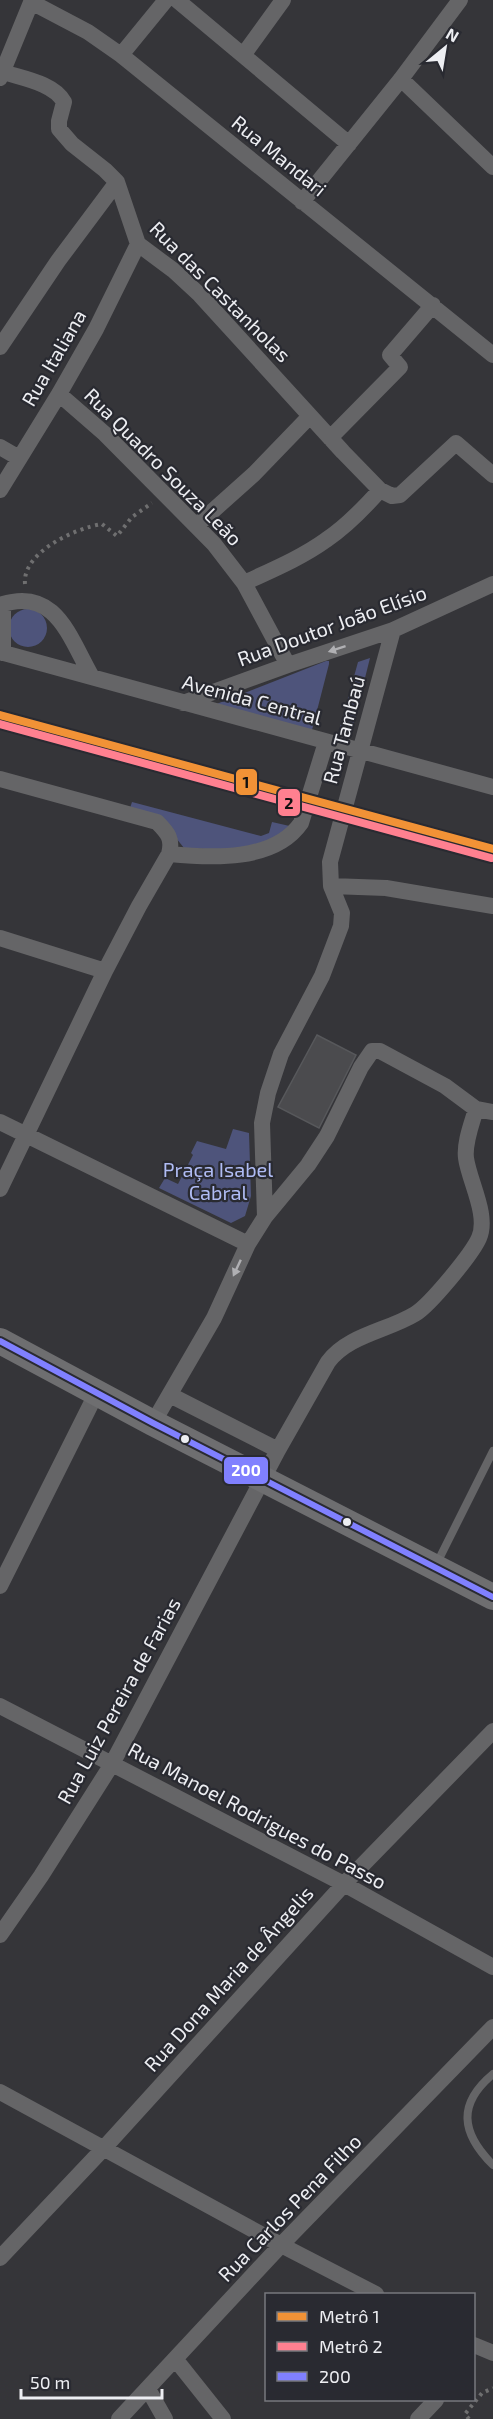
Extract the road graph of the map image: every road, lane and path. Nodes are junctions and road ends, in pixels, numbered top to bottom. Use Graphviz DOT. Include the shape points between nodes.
graph roads {
  1 [pos="166,0"];
  2 [pos="177,0"];
  3 [pos="284,0"];
  4 [pos="460,0"];
  5 [pos="32,1"];
  6 [pos="244,54"];
  7 [pos="121,55"];
  8 [pos="1,75"];
  9 [pos="400,79"];
  10 [pos="349,144"];
  11 [pos="493,167"];
  12 [pos="117,182"];
  13 [pos="302,202"];
  14 [pos="138,244"];
  15 [pos="433,305"];
  16 [pos="0,347"];
  17 [pos="493,355"];
  18 [pos="59,394"];
  19 [pos="310,416"];
  20 [pos="330,438"];
  21 [pos="0,447"];
  22 [pos="19,458"];
  23 [pos="493,475"];
  24 [pos="0,490"];
  25 [pos="384,491"];
  26 [pos="166,494"];
  27 [pos="197,525"];
  28 [pos="244,583"];
  29 [pos="493,584"];
  30 [pos="26,600"];
  31 [pos="2,604"];
  32 [pos="393,630"];
  33 [pos="1,653"];
  34 [pos="288,665"];
  35 [pos="92,677"];
  36 [pos="183,703"];
  37 [pos="326,741"];
  38 [pos="360,751"];
  39 [pos="0,779"];
  40 [pos="493,787"];
  41 [pos="169,854"];
  42 [pos="331,886"];
  43 [pos="493,906"];
  44 [pos="0,938"];
  45 [pos="105,970"];
  46 [pos="476,1109"];
  47 [pos="493,1112"];
  48 [pos="0,1122"];
  49 [pos="27,1136"];
  50 [pos="0,1189"];
  51 [pos="265,1217"];
  52 [pos="486,1236"];
  53 [pos="248,1244"];
  54 [pos="0,1341"];
  55 [pos="96,1394"];
  56 [pos="170,1395"];
  57 [pos="153,1423"];
  58 [pos="278,1450"];
  59 [pos="493,1452"];
  60 [pos="263,1480"];
  61 [pos="435,1568"];
  62 [pos="0,1586"];
  63 [pos="493,1597"];
  64 [pos="0,1706"];
  65 [pos="493,1731"];
  66 [pos="112,1764"];
  67 [pos="344,1884"];
  68 [pos="0,1935"];
  69 [pos="493,1966"];
  70 [pos="493,2027"];
  71 [pos="493,2074"];
  72 [pos="0,2092"];
  73 [pos="104,2148"];
  74 [pos="493,2164"];
  75 [pos="281,2246"];
  76 [pos="0,2258"];
  77 [pos="372,2293"];
  78 [pos="176,2360"];
  79 [pos="493,2388"];
  80 [pos="148,2389"];
  81 [pos="435,2401"];
  82 [pos="119,2419"];
  83 [pos="165,2419"];
  84 [pos="223,2419"];
  85 [pos="418,2419"];
  86 [pos="469,2419"];
  1 -- 7 [label="street"];
  2 -- 6 [label="street"];
  3 -- 6 [label="street"];
  4 -- 9 [label="street"];
  5 -- 7 [label="street, Rua Mandari"];
  5 -- 8 [label="street"];
  6 -- 10 [label="street"];
  7 -- 13 [label="street, Rua Mandari"];
  8 -- 12 [label="street, Rua das Castanholas" via="51,89 62,98 59,129"];
  9 -- 10 [label="street"];
  9 -- 11 [label="street"];
  10 -- 13 [label="street"];
  12 -- 14 [label="street, Rua das Castanholas"];
  12 -- 16 [label="street"];
  13 -- 15 [label="street, Rua Mandari"];
  14 -- 18 [label="street, Rua Italiana"];
  14 -- 19 [label="street, Rua das Castanholas" via="200,295"];
  15 -- 17 [label="street, Rua Mandari"];
  15 -- 20 [label="street" via="390,355 400,367"];
  18 -- 22 [label="street, Rua Italiana"];
  18 -- 26 [label="street, Rua Quadro Souza Leão"];
  19 -- 20 [label="street, Rua das Castanholas"];
  19 -- 27 [label="street"];
  20 -- 25 [label="street, Rua das Castanholas"];
  21 -- 22 [label="street"];
  22 -- 24 [label="street, Rua Italiana"];
  23 -- 25 [label="street" via="456,442 400,495"];
  25 -- 28 [label="street" via="328,539"];
  26 -- 27 [label="street, Rua Quadro Souza Leão"];
  26 -- 30 [label="path" via="132,517 117,536 102,524 62,538 42,551 24,580"];
  27 -- 28 [label="street, Rua Quadro Souza Leão"];
  28 -- 34 [label="street, Rua Quadro Souza Leão"];
  29 -- 32 [label="street, Rua Doutor João Elísio"];
  30 -- 31 [label="street"];
  30 -- 35 [label="street" via="51,610"];
  31 -- 33 [label="street"];
  32 -- 34 [label="street, Rua Doutor João Elísio, one-way"];
  32 -- 38 [label="street, Rua Tambaú"];
  33 -- 35 [label="street, Avenida Central"];
  34 -- 36 [label="street, Rua Doutor João Elísio"];
  35 -- 36 [label="street, Avenida Central"];
  36 -- 37 [label="street, Avenida Central"];
  37 -- 38 [label="street, Avenida Central"];
  37 -- 41 [label="street" via="302,823 283,841 226,856"];
  38 -- 40 [label="street, Avenida Central"];
  38 -- 42 [label="street, Rua Tambaú" via="334,840"];
  39 -- 41 [label="street" via="157,822 171,837"];
  41 -- 45 [label="street"];
  42 -- 43 [label="street" via="386,888"];
  42 -- 51 [label="street" via="342,914 339,932 267,1093 262,1123"];
  44 -- 45 [label="street"];
  45 -- 49 [label="street"];
  46 -- 47 [label="street"];
  46 -- 51 [label="street" via="445,1086 380,1051 372,1051 327,1136"];
  46 -- 52 [label="street" via="465,1155"];
  48 -- 49 [label="street"];
  49 -- 50 [label="street"];
  49 -- 53 [label="street"];
  51 -- 53 [label="street"];
  52 -- 58 [label="street, Rua Luiz Pereira de Farias" via="416,1314 335,1352"];
  53 -- 56 [label="street, one-way" via="214,1318"];
  54 -- 55 [label="main road"];
  55 -- 57 [label="main road"];
  55 -- 62 [label="street"];
  56 -- 57 [label="street"];
  56 -- 58 [label="street"];
  57 -- 60 [label="main road"];
  58 -- 60 [label="street, Rua Luiz Pereira de Farias"];
  59 -- 61 [label="lane"];
  60 -- 61 [label="main road"];
  60 -- 66 [label="street, Rua Luiz Pereira de Farias"];
  61 -- 63 [label="main road"];
  64 -- 66 [label="street, Rua Manoel Rodrigues do Passo"];
  65 -- 67 [label="street, Rua Dona Maria de Ângelis"];
  66 -- 67 [label="street, Rua Manoel Rodrigues do Passo"];
  66 -- 68 [label="street, Rua Luiz Pereira de Farias"];
  67 -- 69 [label="street, Rua Manoel Rodrigues do Passo"];
  67 -- 73 [label="street, Rua Dona Maria de Ângelis"];
  70 -- 75 [label="street, Rua Carlos Pena Filho"];
  71 -- 74 [label="lane" via="478,2086 469,2103 467,2125 479,2151"];
  72 -- 73 [label="street"];
  73 -- 75 [label="street"];
  73 -- 76 [label="street, Rua Dona Maria de Ângelis"];
  75 -- 77 [label="street"];
  75 -- 78 [label="street, Rua Carlos Pena Filho"];
  78 -- 80 [label="street, Rua Carlos Pena Filho"];
  78 -- 84 [label="street"];
  79 -- 86 [label="path" via="482,2393 465,2414"];
  80 -- 82 [label="street, Rua Carlos Pena Filho"];
  80 -- 83 [label="street"];
  81 -- 85 [label="street"];
}
